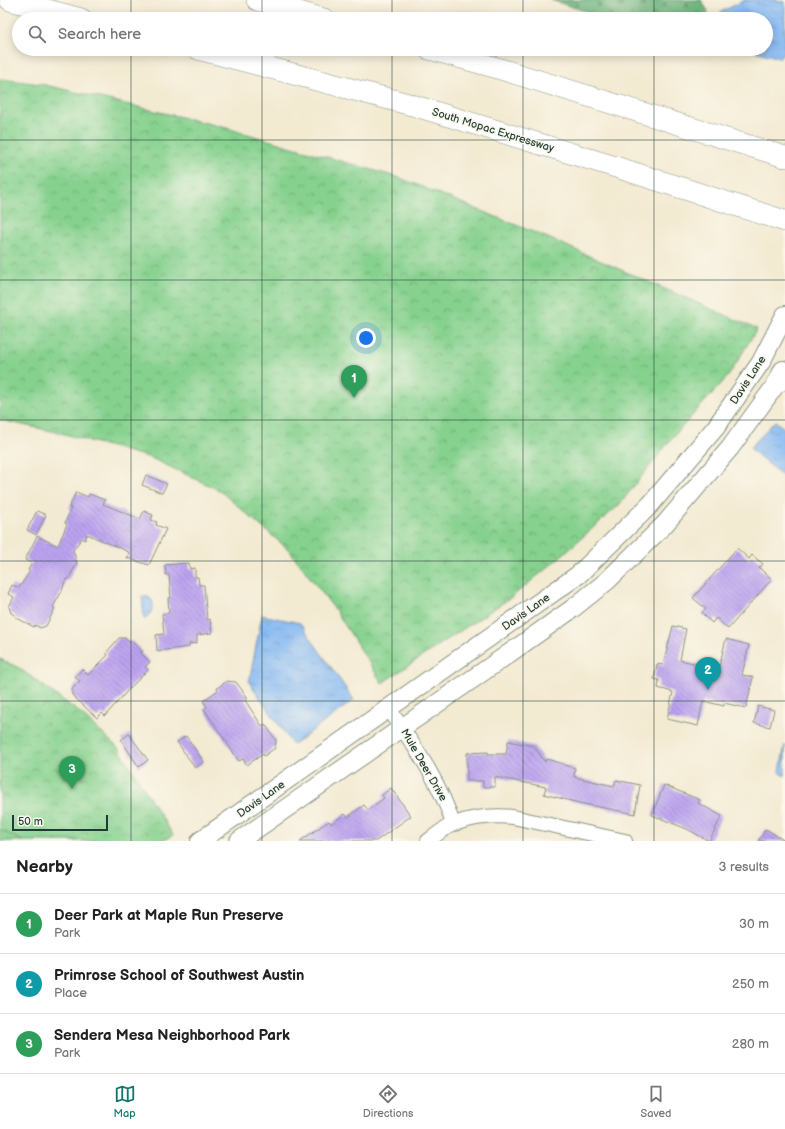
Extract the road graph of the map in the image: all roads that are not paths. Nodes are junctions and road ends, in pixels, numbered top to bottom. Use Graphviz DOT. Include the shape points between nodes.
graph roads {
  1 [pos="257,0"];
  2 [pos="0,1"];
  3 [pos="17,2"];
  4 [pos="55,12"];
  5 [pos="299,12"];
  6 [pos="224,56"];
  7 [pos="453,56"];
  8 [pos="784,156"];
  9 [pos="785,221"];
  10 [pos="785,315"];
  11 [pos="782,374"];
  12 [pos="591,563"];
  13 [pos="607,581"];
  14 [pos="389,709"];
  15 [pos="402,729"];
  16 [pos="453,824"];
  17 [pos="200,841"];
  18 [pos="239,841"];
  19 [pos="428,841"];
  20 [pos="625,841"];
  1 -- 5 [label="highway"];
  2 -- 3 [label="highway"];
  3 -- 4 [label="highway"];
  6 -- 9 [label="highway, South Mopac Expressway" via="412,106"];
  7 -- 8 [label="highway"];
  10 -- 12 [label="main road, Davis Lane" via="761,362 716,427 650,505"];
  11 -- 13 [label="main road, Davis Lane" via="730,448 664,525"];
  12 -- 13 [label="main road"];
  12 -- 14 [label="main road, Davis Lane" via="578,575"];
  13 -- 15 [label="main road, Davis Lane" via="572,609"];
  14 -- 15 [label="street, Mule Deer Drive"];
  14 -- 17 [label="main road, Davis Lane"];
  15 -- 16 [label="street, Mule Deer Drive" via="433,777 448,807"];
  15 -- 18 [label="main road, Davis Lane"];
  16 -- 19 [label="street"];
  16 -- 20 [label="street" via="486,817 513,817"];
}
